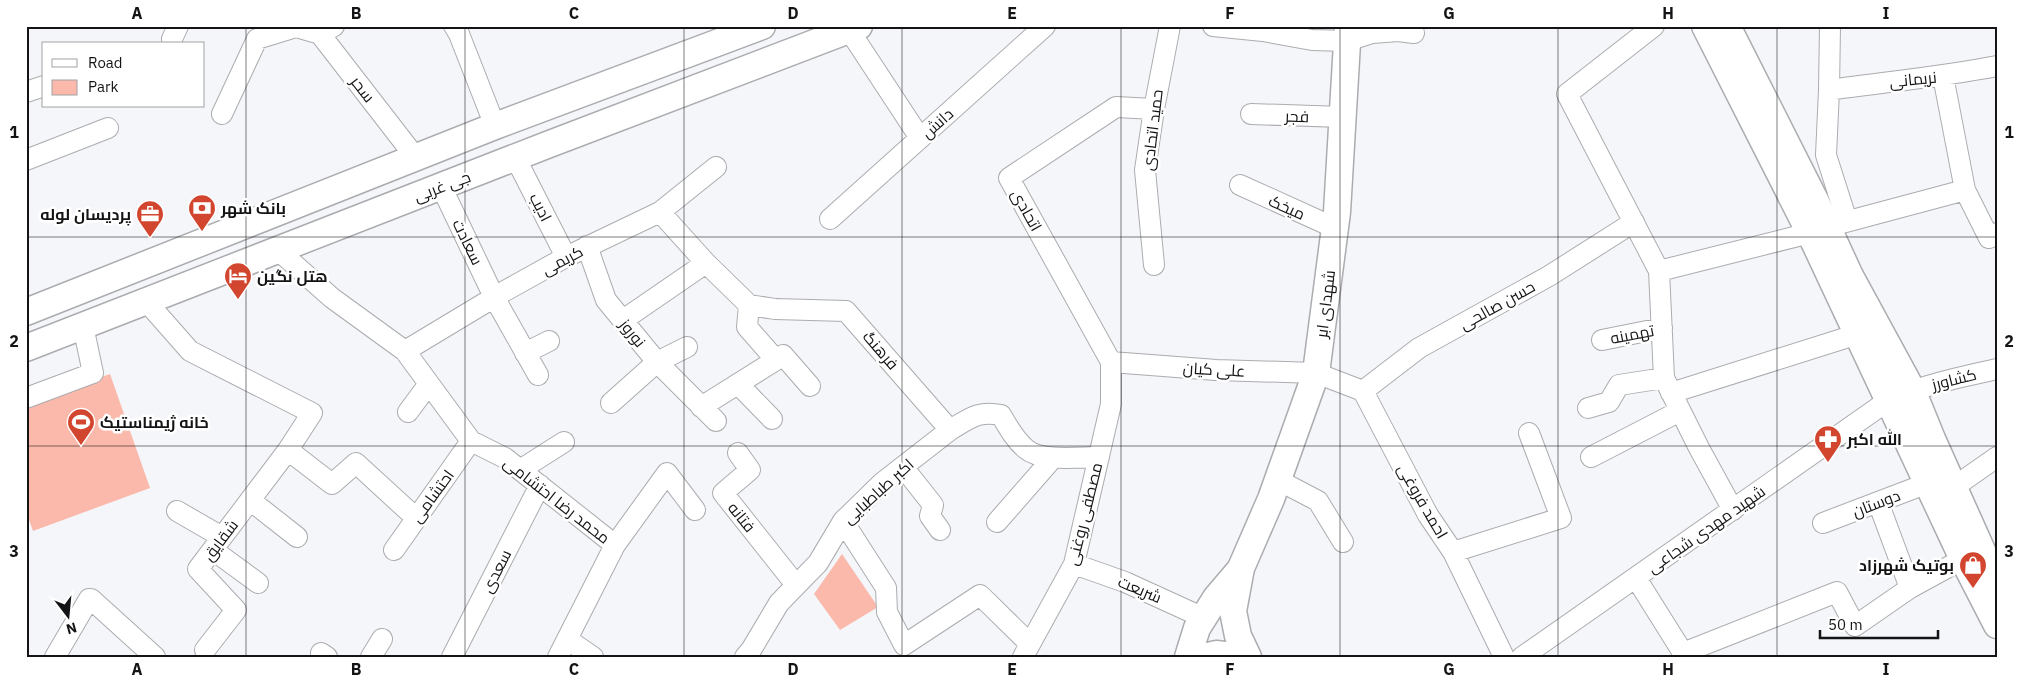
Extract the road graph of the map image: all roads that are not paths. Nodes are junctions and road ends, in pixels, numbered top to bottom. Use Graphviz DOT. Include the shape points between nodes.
graph roads {
  1 [pos="762,26"];
  2 [pos="1045,26"];
  3 [pos="1170,26"];
  4 [pos="1213,26"];
  5 [pos="1654,26"];
  6 [pos="1705,26"];
  7 [pos="1727,26"];
  8 [pos="1830,26"];
  9 [pos="854,28"];
  10 [pos="461,29"];
  11 [pos="327,30"];
  12 [pos="264,31"];
  13 [pos="1414,33"];
  14 [pos="1348,34"];
  15 [pos="1997,66"];
  16 [pos="1943,76"];
  17 [pos="42,87"];
  18 [pos="1830,90"];
  19 [pos="26,92"];
  20 [pos="1154,109"];
  21 [pos="222,114"];
  22 [pos="1251,114"];
  23 [pos="1343,117"];
  24 [pos="495,126"];
  25 [pos="108,128"];
  26 [pos="920,138"];
  27 [pos="515,157"];
  28 [pos="416,158"];
  29 [pos="26,160"];
  30 [pos="716,167"];
  31 [pos="1240,185"];
  32 [pos="441,186"];
  33 [pos="1965,190"];
  34 [pos="660,212"];
  35 [pos="830,220"];
  36 [pos="1634,222"];
  37 [pos="1828,227"];
  38 [pos="1335,228"];
  39 [pos="1997,233"];
  40 [pos="587,246"];
  41 [pos="278,250"];
  42 [pos="566,257"];
  43 [pos="706,263"];
  44 [pos="1154,265"];
  45 [pos="1659,271"];
  46 [pos="494,297"];
  47 [pos="146,301"];
  48 [pos="749,305"];
  49 [pos="26,312"];
  50 [pos="623,320"];
  51 [pos="83,326"];
  52 [pos="1662,328"];
  53 [pos="1858,334"];
  54 [pos="1602,340"];
  55 [pos="549,341"];
  56 [pos="26,348"];
  57 [pos="686,348"];
  58 [pos="405,351"];
  59 [pos="525,353"];
  60 [pos="784,355"];
  61 [pos="657,362"];
  62 [pos="1111,362"];
  63 [pos="1997,369"];
  64 [pos="1316,373"];
  65 [pos="538,375"];
  66 [pos="738,384"];
  67 [pos="428,385"];
  68 [pos="1668,385"];
  69 [pos="810,386"];
  70 [pos="1363,391"];
  71 [pos="1900,395"];
  72 [pos="26,398"];
  73 [pos="611,403"];
  74 [pos="701,407"];
  75 [pos="1588,408"];
  76 [pos="1680,411"];
  77 [pos="408,412"];
  78 [pos="772,419"];
  79 [pos="716,421"];
  80 [pos="950,430"];
  81 [pos="1529,433"];
  82 [pos="471,442"];
  83 [pos="564,442"];
  84 [pos="288,450"];
  85 [pos="738,453"];
  86 [pos="1099,457"];
  87 [pos="1591,457"];
  88 [pos="1997,457"];
  89 [pos="1053,458"];
  90 [pos="903,467"];
  91 [pos="520,470"];
  92 [pos="1278,480"];
  93 [pos="1928,483"];
  94 [pos="540,485"];
  95 [pos="1954,487"];
  96 [pos="250,500"];
  97 [pos="1878,502"];
  98 [pos="695,510"];
  99 [pos="1733,510"];
  100 [pos="177,511"];
  101 [pos="416,518"];
  102 [pos="843,521"];
  103 [pos="997,522"];
  104 [pos="1823,523"];
  105 [pos="940,530"];
  106 [pos="297,537"];
  107 [pos="1343,542"];
  108 [pos="217,544"];
  109 [pos="614,545"];
  110 [pos="394,550"];
  111 [pos="1453,552"];
  112 [pos="1963,559"];
  113 [pos="1074,564"];
  114 [pos="1241,568"];
  115 [pos="1636,578"];
  116 [pos="258,584"];
  117 [pos="1997,584"];
  118 [pos="796,585"];
  119 [pos="1910,588"];
  120 [pos="1204,618"];
  121 [pos="1997,625"];
  122 [pos="567,638"];
  123 [pos="382,639"];
  124 [pos="1549,649"];
  125 [pos="205,650"];
  126 [pos="1026,650"];
  127 [pos="752,654"];
  128 [pos="1681,655"];
  129 [pos="54,657"];
  130 [pos="154,657"];
  131 [pos="371,657"];
  132 [pos="452,657"];
  133 [pos="558,657"];
  134 [pos="593,657"];
  135 [pos="1188,657"];
  136 [pos="1204,657"];
  137 [pos="1239,657"];
  138 [pos="1248,657"];
  139 [pos="1504,657"];
  140 [pos="1522,657"];
  1 -- 24 [label="main road"];
  2 -- 26 [label="street, دانش"];
  3 -- 20 [label="street, حمید اتحادی"];
  4 -- 14 [label="street" via="1312,40"];
  5 -- 36 [label="street" via="1568,94"];
  6 -- 37 [label="main road"];
  7 -- 37 [label="main road"];
  8 -- 18 [label="street"];
  9 -- 26 [label="street"];
  9 -- 27 [label="main road, جی غربی"];
  10 -- 24 [label="street"];
  11 -- 12 [label="street" via="296,27"];
  11 -- 28 [label="street, سحر"];
  12 -- 21 [label="street" via="256,39"];
  13 -- 14 [label="street"];
  14 -- 23 [label="main road, شهدای ابر"];
  15 -- 16 [label="street, نریمانی"];
  16 -- 18 [label="street, نریمانی"];
  16 -- 33 [label="street"];
  17 -- 19 [label="street"];
  18 -- 37 [label="street" via="1826,155"];
  20 -- 44 [label="street, حمید اتحادی" via="1146,170"];
  20 -- 62 [label="street, اتحادی" via="1116,107 1009,178"];
  22 -- 23 [label="street, فجر"];
  23 -- 38 [label="main road, شهدای ابر"];
  24 -- 28 [label="main road"];
  25 -- 29 [label="street"];
  26 -- 35 [label="street, دانش"];
  27 -- 32 [label="main road, جی غربی"];
  27 -- 42 [label="street, ادیب"];
  28 -- 49 [label="main road"];
  30 -- 34 [label="street, کریمی"];
  31 -- 38 [label="street, میخک"];
  32 -- 41 [label="main road, جی غربی"];
  32 -- 46 [label="street, سعادت"];
  33 -- 37 [label="street"];
  33 -- 39 [label="street" via="1989,238"];
  34 -- 40 [label="street, کریمی"];
  34 -- 43 [label="street"];
  36 -- 45 [label="street"];
  36 -- 70 [label="street, حسن صالحی" via="1549,276 1419,348"];
  37 -- 45 [label="street"];
  37 -- 53 [label="main road"];
  37 -- 71 [label="main road" via="1869,313"];
  38 -- 64 [label="main road, شهدای ابر"];
  40 -- 42 [label="street, کریمی"];
  40 -- 50 [label="street, نوروز" via="606,300"];
  41 -- 47 [label="main road, جی غربی"];
  41 -- 58 [label="street, محمد رضا احتشامی" via="332,298"];
  42 -- 46 [label="street, کریمی"];
  43 -- 48 [label="street"];
  43 -- 50 [label="street"];
  45 -- 52 [label="street"];
  46 -- 58 [label="street, کریمی"];
  46 -- 59 [label="street, سعادت"];
  47 -- 51 [label="main road, جی غربی"];
  47 -- 84 [label="street, شقایق" via="190,351 312,413"];
  48 -- 60 [label="street" via="747,327"];
  48 -- 80 [label="street, فرهنگ" via="846,311"];
  50 -- 61 [label="street, نوروز"];
  51 -- 56 [label="main road, جی غربی"];
  51 -- 72 [label="street" via="93,373"];
  52 -- 54 [label="street, تهمینه"];
  52 -- 68 [label="street"];
  53 -- 68 [label="street"];
  53 -- 71 [label="main road"];
  55 -- 59 [label="street"];
  57 -- 61 [label="street"];
  58 -- 67 [label="street, محمد رضا احتشامی"];
  59 -- 65 [label="street, سعادت"];
  60 -- 66 [label="street"];
  60 -- 69 [label="street"];
  61 -- 73 [label="street"];
  61 -- 74 [label="street, نوروز"];
  62 -- 64 [label="street, علی کیان"];
  62 -- 86 [label="street, مصطفی روغنی" via="1111,404"];
  63 -- 71 [label="street, کشاورز"];
  64 -- 70 [label="street"];
  64 -- 92 [label="main road, شهدای ابر"];
  66 -- 74 [label="street"];
  66 -- 78 [label="street"];
  67 -- 77 [label="street"];
  67 -- 82 [label="street, محمد رضا احتشامی"];
  68 -- 75 [label="street" via="1619,385 1609,402"];
  68 -- 76 [label="street"];
  70 -- 111 [label="street, احمد فروغی" via="1428,515"];
  71 -- 93 [label="main road"];
  71 -- 95 [label="main road"];
  71 -- 99 [label="street, شهید مهدی شجاعی"];
  74 -- 79 [label="street, نوروز"];
  76 -- 87 [label="street"];
  76 -- 99 [label="street"];
  80 -- 89 [label="street" via="988,412 1001,415 1028,451"];
  80 -- 90 [label="street, اکبر طباطبایی"];
  81 -- 111 [label="street" via="1560,518"];
  82 -- 91 [label="street, محمد رضا احتشامی" via="505,458"];
  82 -- 101 [label="street, احتشامی"];
  83 -- 91 [label="street"];
  84 -- 96 [label="street, شقایق"];
  84 -- 101 [label="street" via="332,484 356,464"];
  85 -- 118 [label="street, فتانه" via="750,470 723,493"];
  86 -- 89 [label="street"];
  86 -- 113 [label="street, مصطفی روغنی"];
  88 -- 95 [label="street"];
  89 -- 103 [label="street"];
  90 -- 102 [label="street, اکبر طباطبایی"];
  90 -- 105 [label="street" via="933,504 930,516"];
  91 -- 94 [label="street, محمد رضا احتشامی"];
  92 -- 107 [label="street" via="1318,501"];
  92 -- 114 [label="main road, شهدای ابر"];
  93 -- 97 [label="street, دوستان"];
  93 -- 112 [label="main road"];
  94 -- 109 [label="street, محمد رضا احتشامی"];
  94 -- 132 [label="street, سعدی"];
  95 -- 117 [label="main road"];
  96 -- 106 [label="street"];
  96 -- 108 [label="street, شقایق"];
  97 -- 104 [label="street, دوستان"];
  97 -- 119 [label="street"];
  98 -- 109 [label="street" via="667,473"];
  99 -- 115 [label="street, شهید مهدی شجاعی"];
  100 -- 108 [label="street"];
  101 -- 110 [label="street, احتشامی"];
  102 -- 118 [label="street, اکبر طباطبایی" via="818,563"];
  102 -- 126 [label="street" via="886,588 887,612 904,644 980,595"];
  108 -- 116 [label="street"];
  108 -- 125 [label="street, شقایق" via="198,569 236,610"];
  109 -- 122 [label="street, محمد رضا احتشامی"];
  111 -- 139 [label="street, احمد فروغی"];
  112 -- 119 [label="street"];
  112 -- 121 [label="main road"];
  113 -- 120 [label="street, شریعت" via="1125,582"];
  113 -- 126 [label="street, مصطفی روغنی"];
  114 -- 120 [label="main road"];
  114 -- 138 [label="main road" via="1232,611 1238,636"];
  115 -- 124 [label="street, شهید مهدی شجاعی"];
  115 -- 128 [label="street"];
  118 -- 127 [label="street, اکبر طباطبایی" via="779,603"];
  119 -- 128 [label="street" via="1855,626 1837,592"];
  120 -- 135 [label="main road" via="1197,628"];
  122 -- 133 [label="street, محمد رضا احتشامی"];
  122 -- 134 [label="street"];
  123 -- 131 [label="street"];
  124 -- 140 [label="street, شهید مهدی شجاعی"];
  129 -- 130 [label="street" via="88,599"];
  136 -- 137 [label="main road" via="1216,654"];
}
